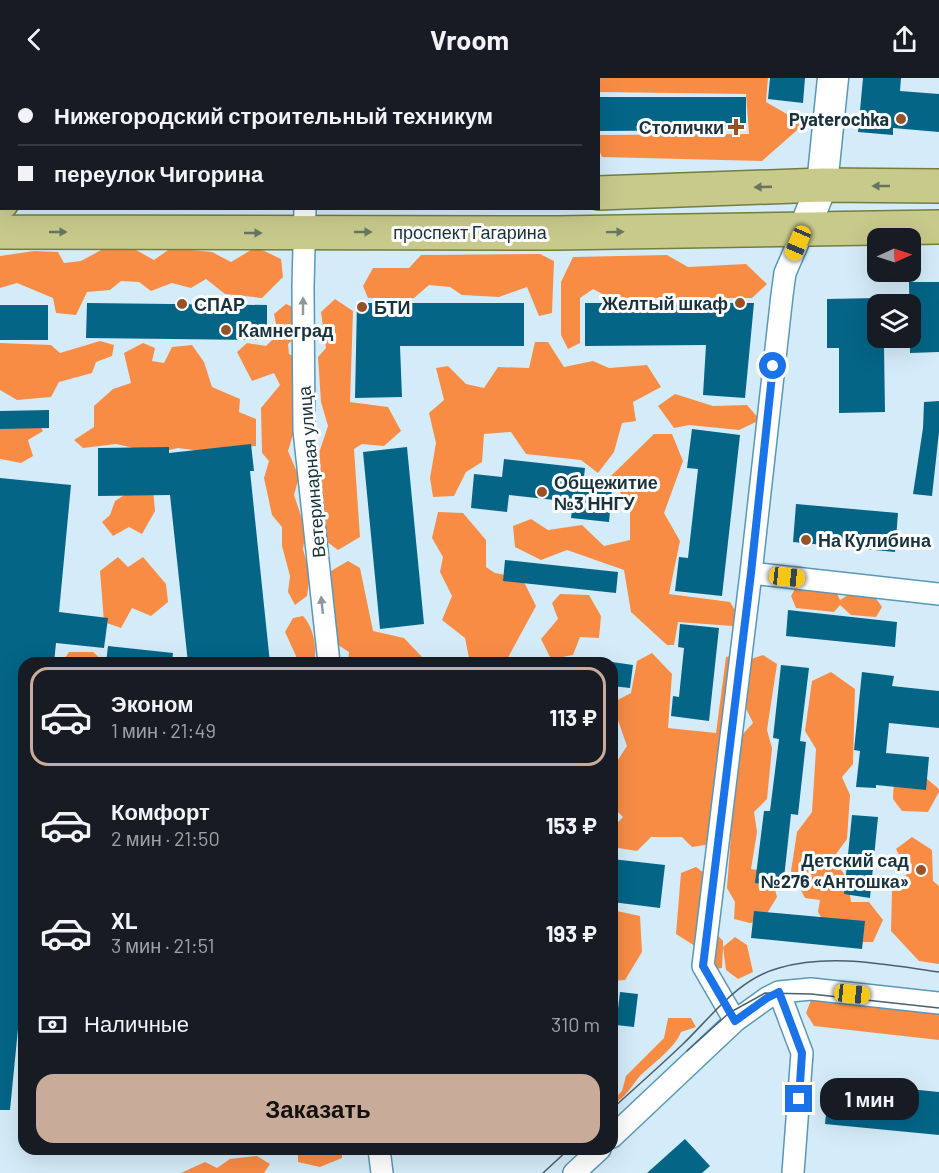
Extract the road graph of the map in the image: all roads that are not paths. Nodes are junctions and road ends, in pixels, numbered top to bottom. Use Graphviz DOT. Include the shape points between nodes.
graph roads {
  1 [pos="833,78"];
  2 [pos="822,186"];
  3 [pos="939,186"];
  4 [pos="600,193"];
  5 [pos="305,220"];
  6 [pos="939,227"];
  7 [pos="804,229"];
  8 [pos="0,232"];
  9 [pos="751,573"];
  10 [pos="939,594"];
  11 [pos="327,657"];
  12 [pos="779,992"];
  13 [pos="939,1003"];
  14 [pos="735,1021"];
  15 [pos="618,1131"];
  16 [pos="380,1155"];
  17 [pos="594,1155"];
  18 [pos="382,1173"];
  19 [pos="574,1173"];
  20 [pos="793,1173"];
  1 -- 2 [label="main road"];
  3 -- 2 [label="main road, one-way"];
  2 -- 4 [label="main road, one-way"];
  2 -- 7 [label="main road"];
  5 -- 7 [label="main road, проспект Гагарина, one-way" via="557,232"];
  8 -- 5 [label="main road, проспект Гагарина, one-way"];
  11 -- 5 [label="street, Ветеринарная улица, one-way" via="304,430"];
  6 -- 7 [label="main road, проспект Гагарина"];
  7 -- 9 [label="street" via="785,273"];
  9 -- 10 [label="street"];
  9 -- 14 [label="street" via="703,966"];
  12 -- 13 [label="street" via="812,989"];
  12 -- 14 [label="street"];
  12 -- 20 [label="street" via="802,1053"];
  14 -- 15 [label="street"];
  16 -- 18 [label="street"];
  17 -- 19 [label="street"];
}
